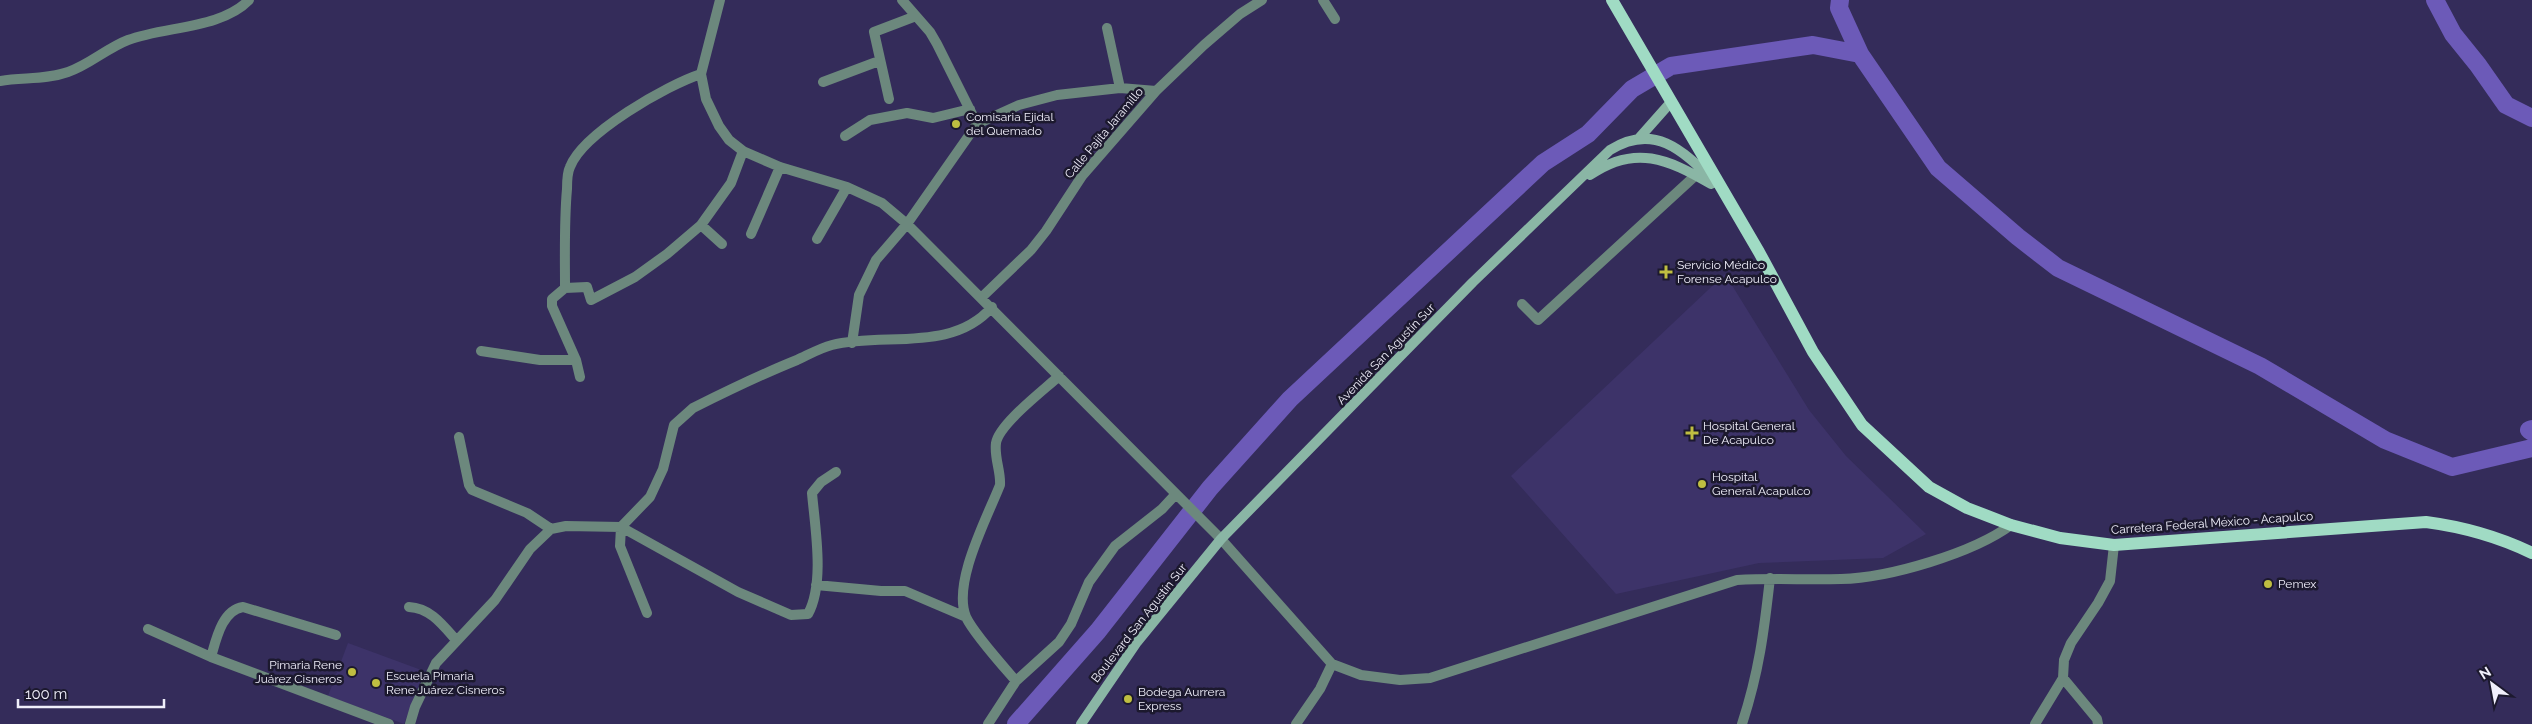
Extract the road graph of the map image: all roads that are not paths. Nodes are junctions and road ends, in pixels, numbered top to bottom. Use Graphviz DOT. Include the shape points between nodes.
graph roads {
  1 [pos="249,0"];
  2 [pos="720,0"];
  3 [pos="902,0"];
  4 [pos="1262,0"];
  5 [pos="1324,0"];
  6 [pos="1612,0"];
  7 [pos="1251,3"];
  8 [pos="916,16"];
  9 [pos="1335,19"];
  10 [pos="1107,28"];
  11 [pos="880,61"];
  12 [pos="701,74"];
  13 [pos="0,81"];
  14 [pos="822,82"];
  15 [pos="1120,88"];
  16 [pos="1156,91"];
  17 [pos="889,99"];
  18 [pos="1671,102"];
  19 [pos="970,109"];
  20 [pos="977,124"];
  21 [pos="845,136"];
  22 [pos="1640,137"];
  23 [pos="743,151"];
  24 [pos="780,166"];
  25 [pos="1696,175"];
  26 [pos="847,187"];
  27 [pos="1571,188"];
  28 [pos="1724,192"];
  29 [pos="907,224"];
  30 [pos="700,225"];
  31 [pos="751,234"];
  32 [pos="816,240"];
  33 [pos="722,244"];
  34 [pos="565,288"];
  35 [pos="981,298"];
  36 [pos="1522,304"];
  37 [pos="992,307"];
  38 [pos="852,343"];
  39 [pos="481,351"];
  40 [pos="576,360"];
  41 [pos="1058,376"];
  42 [pos="580,377"];
  43 [pos="459,437"];
  44 [pos="836,472"];
  45 [pos="1178,498"];
  46 [pos="2012,525"];
  47 [pos="621,527"];
  48 [pos="551,529"];
  49 [pos="1221,539"];
  50 [pos="2114,545"];
  51 [pos="2532,553"];
  52 [pos="1770,578"];
  53 [pos="816,585"];
  54 [pos="409,607"];
  55 [pos="647,613"];
  56 [pos="966,617"];
  57 [pos="148,629"];
  58 [pos="336,636"];
  59 [pos="456,640"];
  60 [pos="211,657"];
  61 [pos="1332,664"];
  62 [pos="2063,678"];
  63 [pos="1016,681"];
  64 [pos="389,724"];
  65 [pos="410,724"];
  66 [pos="988,724"];
  67 [pos="1081,724"];
  68 [pos="1296,724"];
  69 [pos="1742,724"];
  70 [pos="2035,724"];
  71 [pos="2098,724"];
  1 -- 13 [label="street" via="222,18 128,40 68,72 42,78"];
  2 -- 12 [label="street"];
  3 -- 8 [label="street"];
  4 -- 7 [label="street, Calle Pajita Jaramillo"];
  5 -- 9 [label="street"];
  6 -- 18 [label="main road, Carretera Federal México - Acapulco"];
  7 -- 16 [label="street, Calle Pajita Jaramillo"];
  8 -- 11 [label="street" via="874,32"];
  8 -- 19 [label="street" via="937,44"];
  10 -- 15 [label="street"];
  11 -- 14 [label="street"];
  11 -- 17 [label="street"];
  12 -- 23 [label="street" via="706,99 719,126"];
  12 -- 34 [label="street" via="682,80 638,106 579,152 569,168 564,215"];
  15 -- 16 [label="street"];
  15 -- 20 [label="street" via="1057,95 1019,105"];
  16 -- 35 [label="street, Calle Pajita Jaramillo" via="1082,176 1031,250"];
  18 -- 22 [label="main road"];
  18 -- 28 [label="main road, Carretera Federal México - Acapulco"];
  19 -- 20 [label="street"];
  19 -- 21 [label="street" via="932,118 907,113 870,120"];
  20 -- 29 [label="street"];
  22 -- 27 [label="main road, Avenida San Agustín Sur" via="1610,150"];
  22 -- 28 [label="main road" via="1654,138 1672,146 1700,167"];
  23 -- 24 [label="street"];
  23 -- 30 [label="street" via="731,183"];
  24 -- 26 [label="street"];
  24 -- 31 [label="street"];
  25 -- 27 [label="main road, Avenida San Agustín Sur" via="1646,156 1614,162"];
  25 -- 28 [label="main road, Avenida San Agustín Sur"];
  25 -- 36 [label="street" via="1538,320"];
  26 -- 29 [label="street" via="882,203"];
  26 -- 32 [label="street"];
  27 -- 49 [label="main road, Avenida San Agustín Sur" via="1473,282"];
  28 -- 46 [label="main road, Carretera Federal México - Acapulco" via="1812,352 1862,425 1930,487 1968,508"];
  29 -- 35 [label="street"];
  29 -- 38 [label="street" via="876,260 858,295"];
  30 -- 33 [label="street"];
  30 -- 34 [label="street" via="635,277 591,300 587,287"];
  34 -- 40 [label="street" via="552,299 552,306"];
  35 -- 37 [label="street"];
  37 -- 38 [label="street" via="965,328 943,335"];
  37 -- 41 [label="street"];
  38 -- 47 [label="street" via="832,345 772,370 682,416 674,425 663,469 650,496"];
  39 -- 40 [label="street" via="540,360"];
  40 -- 42 [label="street"];
  41 -- 45 [label="street"];
  41 -- 56 [label="street" via="996,440 1000,485 963,585"];
  43 -- 48 [label="street" via="472,490 527,513"];
  44 -- 53 [label="street" via="812,493 817,548"];
  45 -- 49 [label="street"];
  45 -- 63 [label="street" via="1115,546 1089,582 1071,624 1058,642"];
  46 -- 50 [label="main road, Carretera Federal México - Acapulco" via="2060,538"];
  46 -- 52 [label="street" via="1970,548 1878,576"];
  47 -- 48 [label="street" via="566,526"];
  47 -- 53 [label="street" via="738,592 791,615 808,614"];
  47 -- 55 [label="street" via="620,546"];
  48 -- 59 [label="street" via="530,549 494,600"];
  49 -- 61 [label="street"];
  49 -- 67 [label="main road, Boulevard San Agustín Sur" via="1137,642"];
  50 -- 51 [label="main road, Carretera Federal México - Acapulco" via="2426,522 2489,534"];
  50 -- 62 [label="street" via="2110,581 2072,643 2064,660"];
  52 -- 61 [label="street" via="1737,580 1685,595 1430,678 1400,680 1361,675"];
  52 -- 69 [label="street" via="1762,650"];
  53 -- 56 [label="street" via="905,591"];
  54 -- 59 [label="street" via="420,607 426,611"];
  56 -- 63 [label="street"];
  57 -- 60 [label="street"];
  58 -- 60 [label="street" via="242,607 235,608 228,616"];
  59 -- 65 [label="street" via="436,663"];
  60 -- 64 [label="street"];
  61 -- 68 [label="street" via="1320,689"];
  62 -- 70 [label="street"];
  62 -- 71 [label="street"];
  63 -- 66 [label="street"];
}
